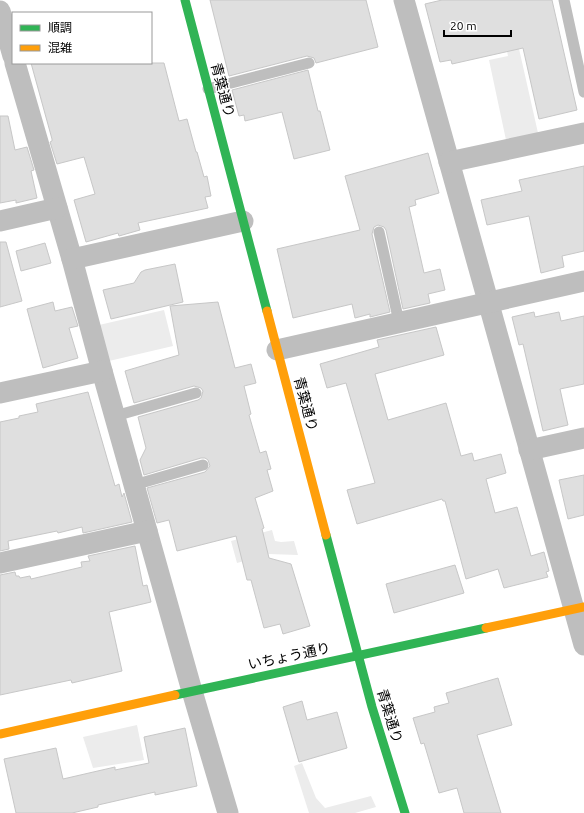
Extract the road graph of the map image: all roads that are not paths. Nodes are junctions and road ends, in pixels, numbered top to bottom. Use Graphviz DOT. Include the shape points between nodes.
graph roads {
  1 [pos="185,0"];
  2 [pos="404,0"];
  3 [pos="564,0"];
  4 [pos="0,11"];
  5 [pos="10,55"];
  6 [pos="309,63"];
  7 [pos="13,64"];
  8 [pos="208,89"];
  9 [pos="584,92"];
  10 [pos="584,133"];
  11 [pos="449,162"];
  12 [pos="57,208"];
  13 [pos="0,221"];
  14 [pos="243,221"];
  15 [pos="379,232"];
  16 [pos="72,259"];
  17 [pos="584,281"];
  18 [pos="488,303"];
  19 [pos="400,322"];
  20 [pos="277,350"];
  21 [pos="102,371"];
  22 [pos="0,393"];
  23 [pos="196,393"];
  24 [pos="114,416"];
  25 [pos="584,438"];
  26 [pos="529,450"];
  27 [pos="203,465"];
  28 [pos="134,485"];
  29 [pos="147,531"];
  30 [pos="0,563"];
  31 [pos="578,608"];
  32 [pos="584,645"];
  33 [pos="358,655"];
  34 [pos="192,691"];
  35 [pos="0,734"];
  36 [pos="228,813"];
  37 [pos="405,813"];
  1 -- 8 [label="street, 青葉通り"];
  2 -- 11 [label="street"];
  3 -- 9 [label="lane"];
  4 -- 5 [label="street"];
  6 -- 8 [label="lane"];
  7 -- 12 [label="street"];
  8 -- 14 [label="street, 青葉通り"];
  10 -- 11 [label="street"];
  11 -- 18 [label="street"];
  12 -- 13 [label="street"];
  12 -- 16 [label="street"];
  14 -- 16 [label="street"];
  14 -- 20 [label="street, 青葉通り"];
  15 -- 19 [label="lane"];
  16 -- 21 [label="street"];
  17 -- 18 [label="street"];
  18 -- 19 [label="street"];
  18 -- 26 [label="street"];
  19 -- 20 [label="street"];
  20 -- 33 [label="street, 青葉通り"];
  21 -- 22 [label="street"];
  21 -- 24 [label="street"];
  23 -- 24 [label="lane"];
  24 -- 28 [label="street"];
  25 -- 26 [label="street"];
  26 -- 31 [label="street"];
  27 -- 28 [label="lane"];
  28 -- 29 [label="street"];
  29 -- 30 [label="street"];
  29 -- 34 [label="street"];
  31 -- 32 [label="street"];
  31 -- 33 [label="street, いちょう通り"];
  33 -- 34 [label="street, いちょう通り"];
  33 -- 37 [label="street, 青葉通り"];
  34 -- 35 [label="street, いちょう通り"];
  34 -- 36 [label="street"];
}
